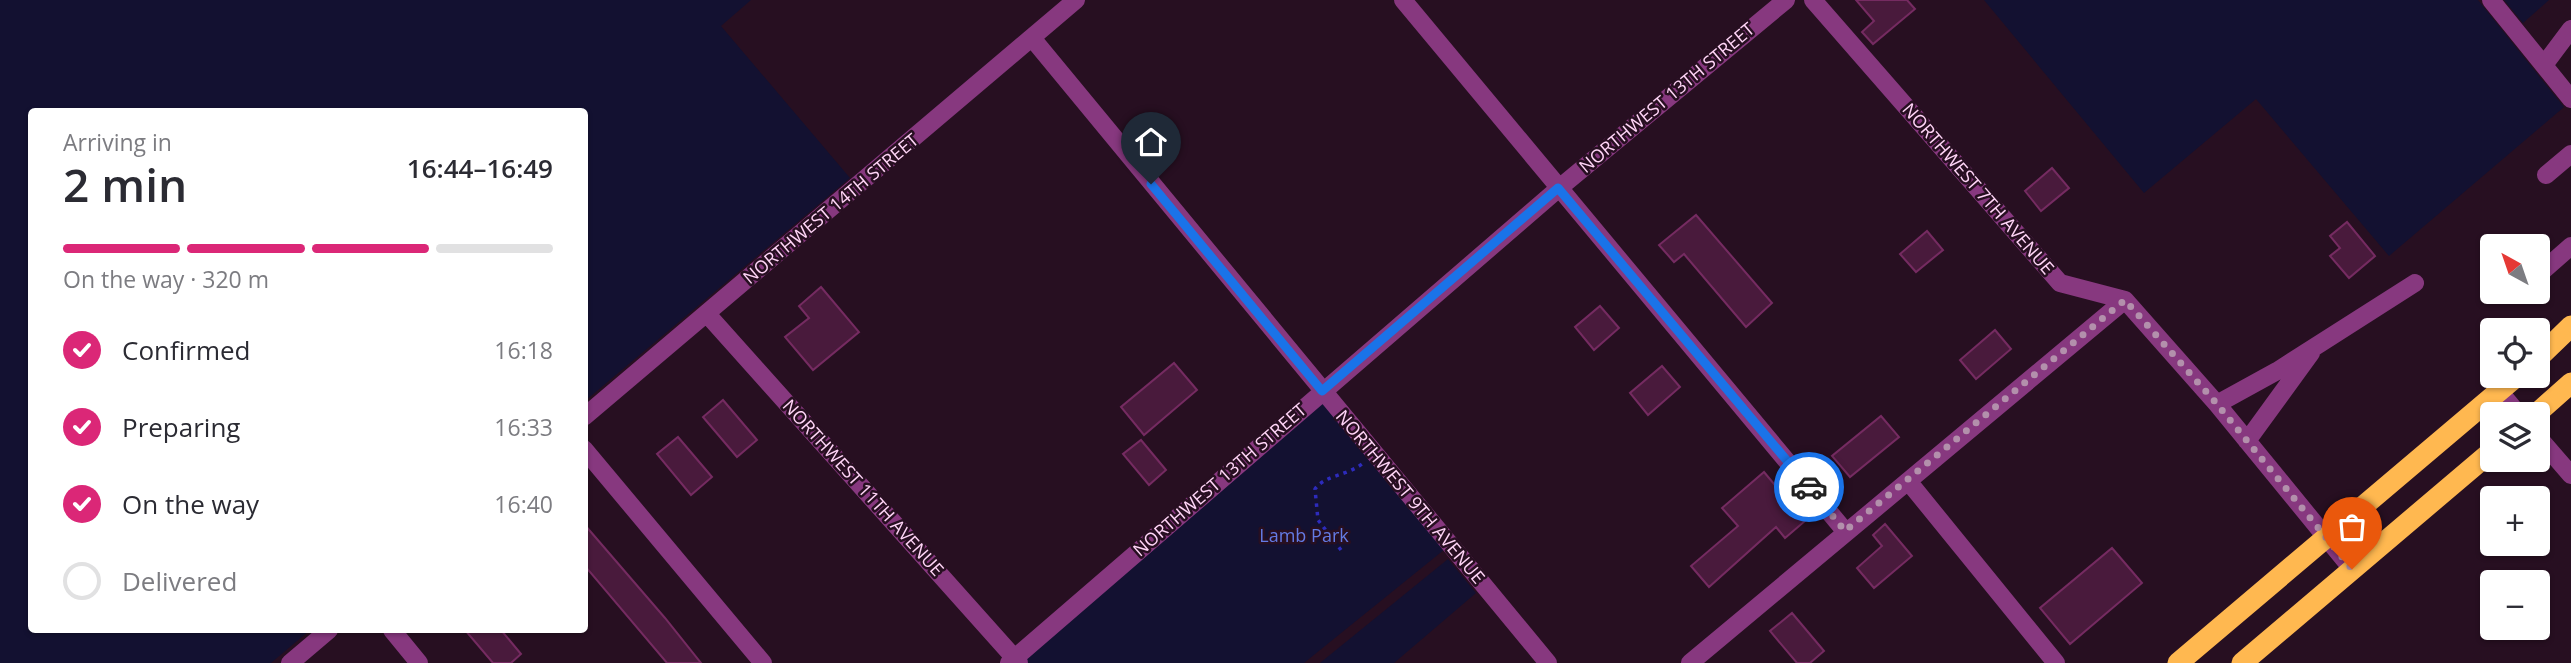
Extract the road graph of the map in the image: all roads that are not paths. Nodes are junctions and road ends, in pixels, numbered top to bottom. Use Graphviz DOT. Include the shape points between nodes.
graph roads {
  1 [pos="1076,0"];
  2 [pos="1403,0"];
  3 [pos="1786,0"];
  4 [pos="1813,0"];
  5 [pos="2491,0"];
  6 [pos="2571,29"];
  7 [pos="1032,38"];
  8 [pos="2544,65"];
  9 [pos="2571,99"];
  10 [pos="2571,154"];
  11 [pos="2546,175"];
  12 [pos="1558,188"];
  13 [pos="2571,246"];
  14 [pos="2550,264"];
  15 [pos="2415,283"];
  16 [pos="2125,300"];
  17 [pos="708,314"];
  18 [pos="2571,326"];
  19 [pos="2316,346"];
  20 [pos="2550,346"];
  21 [pos="2571,383"];
  22 [pos="2504,388"];
  23 [pos="1322,391"];
  24 [pos="2500,392"];
  25 [pos="2508,402"];
  26 [pos="2550,402"];
  27 [pos="2217,404"];
  28 [pos="588,414"];
  29 [pos="2247,441"];
  30 [pos="2550,451"];
  31 [pos="588,454"];
  32 [pos="2480,461"];
  33 [pos="2571,475"];
  34 [pos="1908,481"];
  35 [pos="1845,531"];
  36 [pos="2327,539"];
  37 [pos="2352,569"];
  38 [pos="325,633"];
  39 [pos="394,633"];
  40 [pos="1014,661"];
  41 [pos="290,663"];
  42 [pos="419,663"];
  43 [pos="763,663"];
  44 [pos="1548,663"];
  45 [pos="1690,663"];
  46 [pos="2056,663"];
  47 [pos="2178,663"];
  48 [pos="2242,663"];
  1 -- 7 [label="street, NORTHWEST 14TH STREET"];
  2 -- 12 [label="street"];
  3 -- 12 [label="street, NORTHWEST 13TH STREET"];
  4 -- 16 [label="street, NORTHWEST 7TH AVENUE" via="2060,282"];
  5 -- 8 [label="street"];
  6 -- 8 [label="street"];
  7 -- 17 [label="street, NORTHWEST 14TH STREET"];
  7 -- 23 [label="street, NORTHWEST 9TH AVENUE"];
  8 -- 9 [label="street"];
  10 -- 11 [label="street"];
  12 -- 23 [label="street, NORTHWEST 13TH STREET"];
  12 -- 35 [label="street"];
  13 -- 14 [label="street"];
  15 -- 19 [label="street"];
  16 -- 27 [label="street"];
  16 -- 34 [label="street"];
  17 -- 28 [label="street, NORTHWEST 14TH STREET"];
  17 -- 40 [label="street, NORTHWEST 11TH AVENUE"];
  18 -- 20 [label="highway"];
  19 -- 27 [label="street"];
  19 -- 29 [label="street"];
  21 -- 26 [label="highway"];
  22 -- 24 [label="highway"];
  23 -- 40 [label="street, NORTHWEST 13TH STREET"];
  23 -- 44 [label="street, NORTHWEST 9TH AVENUE"];
  24 -- 25 [label="street"];
  24 -- 36 [label="highway"];
  27 -- 29 [label="street"];
  29 -- 36 [label="street"];
  30 -- 33 [label="street"];
  31 -- 43 [label="street"];
  32 -- 37 [label="highway"];
  34 -- 35 [label="street"];
  34 -- 46 [label="street"];
  35 -- 45 [label="street"];
  36 -- 37 [label="street"];
  36 -- 47 [label="highway"];
  37 -- 48 [label="highway"];
  38 -- 41 [label="street"];
  39 -- 42 [label="street"];
}
